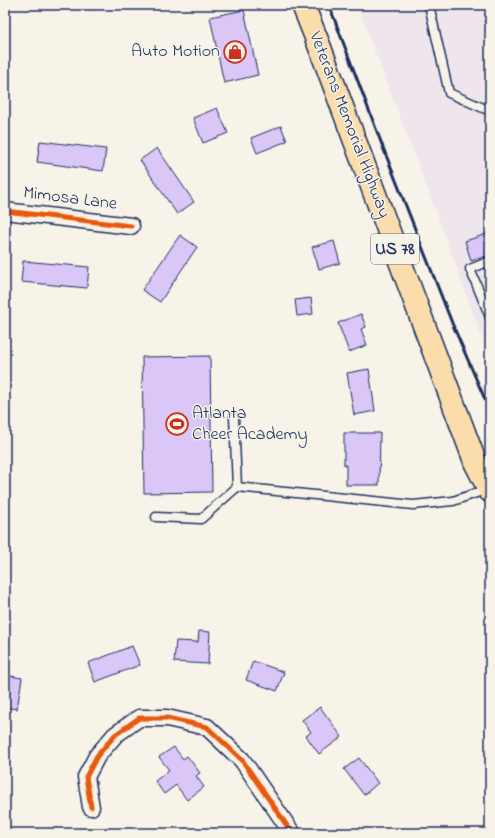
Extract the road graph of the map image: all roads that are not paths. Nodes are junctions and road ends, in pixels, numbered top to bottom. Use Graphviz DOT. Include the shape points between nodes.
graph roads {
  1 [pos="303,5"];
  2 [pos="429,5"];
  3 [pos="490,111"];
  4 [pos="5,211"];
  5 [pos="131,226"];
  6 [pos="490,261"];
  7 [pos="490,317"];
  8 [pos="234,417"];
  9 [pos="483,462"];
  10 [pos="237,487"];
  11 [pos="489,490"];
  12 [pos="156,517"];
  13 [pos="91,807"];
  14 [pos="292,833"];
  1 -- 9 [label="main road, Veterans Memorial Highway / US 78"];
  2 -- 3 [label="lane" via="449,93"];
  4 -- 5 [label="street, Mimosa Lane"];
  6 -- 7 [label="lane" via="470,269"];
  8 -- 10 [label="lane"];
  9 -- 11 [label="main road, Veterans Memorial Highway / US 78"];
  10 -- 11 [label="lane" via="413,505 453,501"];
  10 -- 12 [label="lane" via="201,519"];
  13 -- 14 [label="street" via="86,777 97,756 115,735 139,718 167,718 207,727 242,760"];
}
